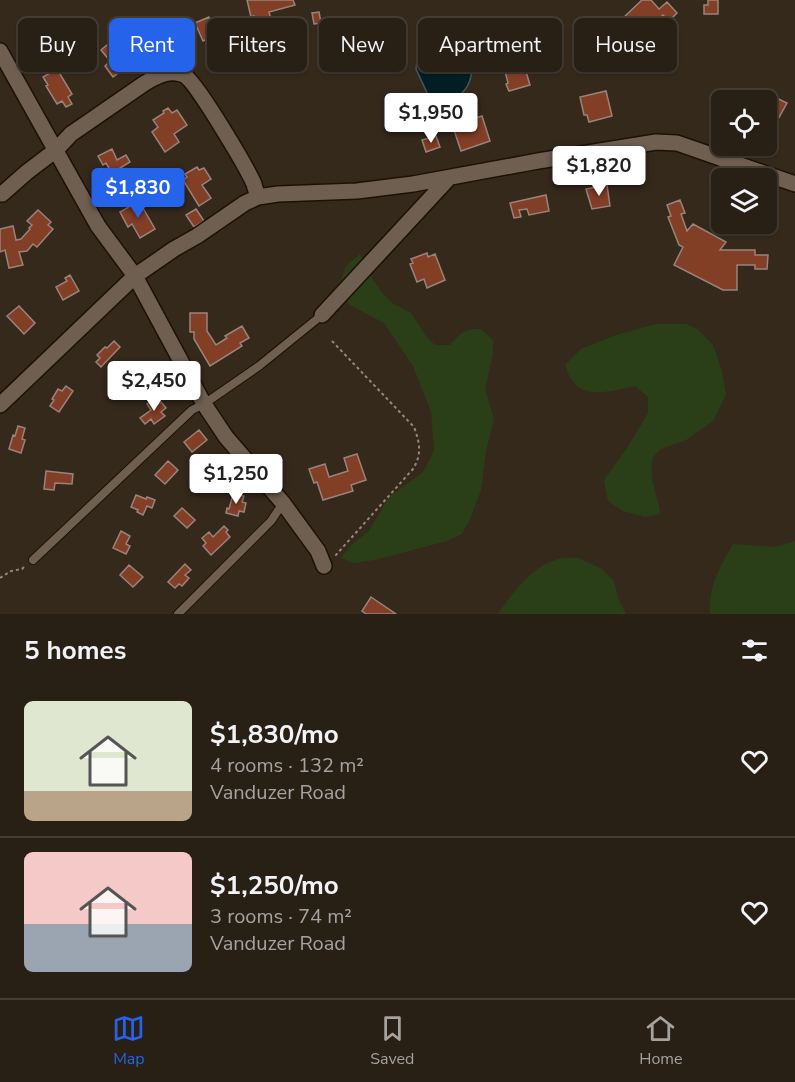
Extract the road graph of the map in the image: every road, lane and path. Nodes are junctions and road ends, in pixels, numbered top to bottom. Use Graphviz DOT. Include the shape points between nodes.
graph roads {
  1 [pos="0,51"];
  2 [pos="56,150"];
  3 [pos="449,178"];
  4 [pos="795,184"];
  5 [pos="2,194"];
  6 [pos="258,198"];
  7 [pos="135,276"];
  8 [pos="322,315"];
  9 [pos="332,341"];
  10 [pos="204,404"];
  11 [pos="0,405"];
  12 [pos="283,503"];
  13 [pos="33,560"];
  14 [pos="324,566"];
  15 [pos="0,578"];
  16 [pos="178,614"];
  1 -- 2 [label="street"];
  2 -- 5 [label="street"];
  2 -- 6 [label="street" via="71,134 152,80 166,73 181,74 189,78 218,121"];
  2 -- 7 [label="street" via="98,226"];
  3 -- 4 [label="street" via="656,142 677,143"];
  3 -- 6 [label="street" via="357,191"];
  3 -- 8 [label="street"];
  6 -- 7 [label="street"];
  7 -- 10 [label="street"];
  7 -- 11 [label="street"];
  8 -- 10 [label="lane"];
  9 -- 14 [label="path" via="414,427 420,451 413,469"];
  10 -- 12 [label="street" via="226,437"];
  10 -- 13 [label="lane" via="192,410"];
  12 -- 14 [label="street" via="318,551"];
  12 -- 16 [label="lane" via="272,521"];
  13 -- 15 [label="path"];
}
